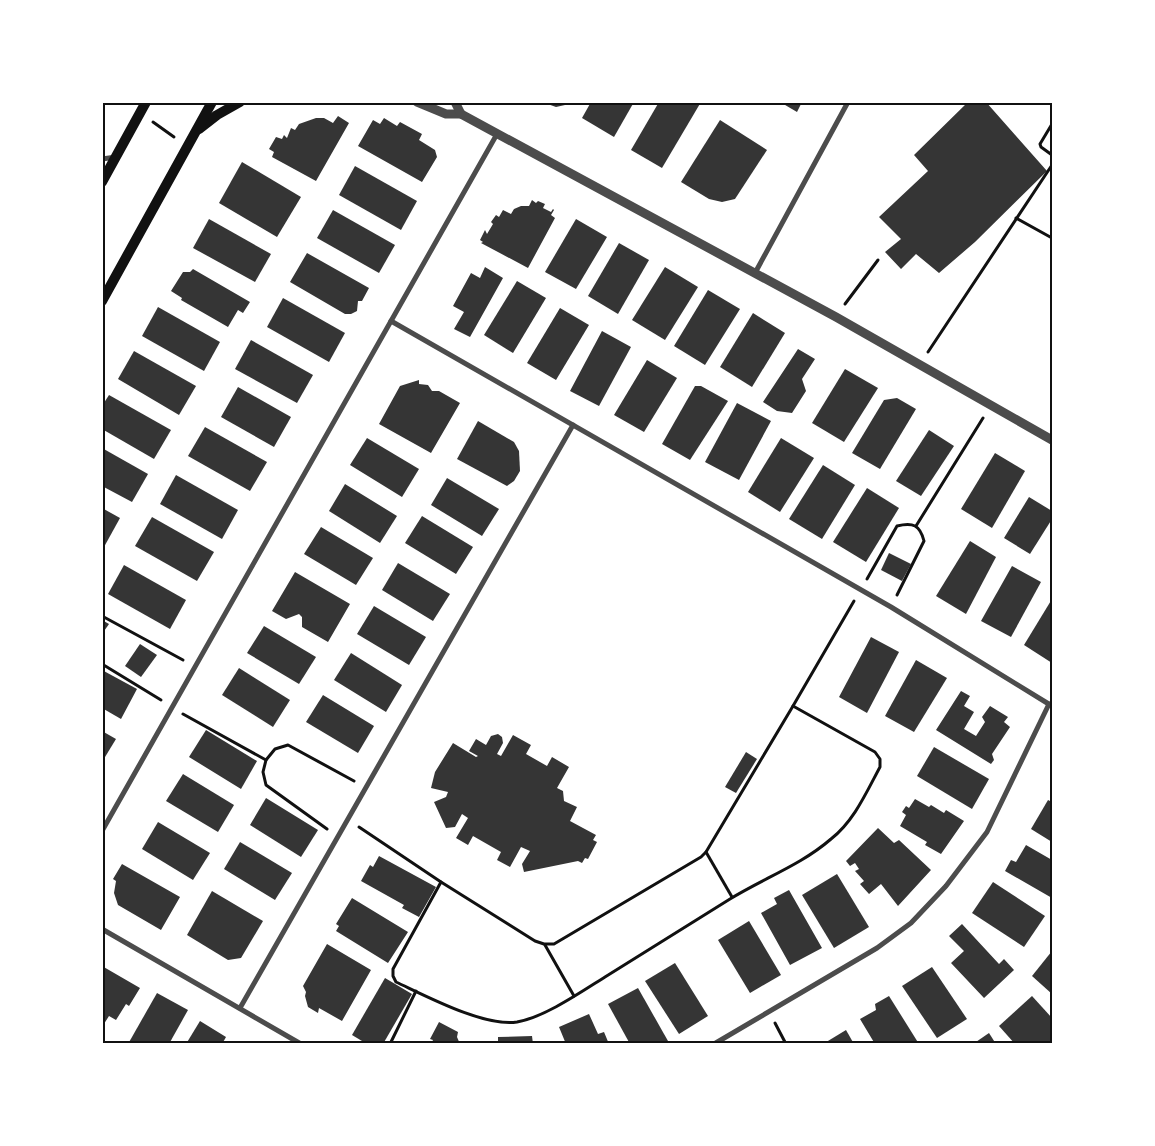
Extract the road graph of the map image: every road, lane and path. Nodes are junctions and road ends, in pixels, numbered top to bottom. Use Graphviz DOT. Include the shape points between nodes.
graph roads {
  1 [pos="146,102"];
  2 [pos="212,102"];
  3 [pos="240,102"];
  4 [pos="417,102"];
  5 [pos="455,102"];
  6 [pos="848,102"];
  7 [pos="140,114"];
  8 [pos="461,114"];
  9 [pos="1052,124"];
  10 [pos="196,131"];
  11 [pos="497,134"];
  12 [pos="187,146"];
  13 [pos="1052,155"];
  14 [pos="116,156"];
  15 [pos="102,159"];
  16 [pos="1052,165"];
  17 [pos="102,182"];
  18 [pos="1016,218"];
  19 [pos="1052,238"];
  20 [pos="878,260"];
  21 [pos="755,273"];
  22 [pos="102,301"];
  23 [pos="836,317"];
  24 [pos="391,321"];
  25 [pos="919,365"];
  26 [pos="990,406"];
  27 [pos="573,425"];
  28 [pos="1052,440"];
  29 [pos="916,526"];
  30 [pos="861,589"];
  31 [pos="891,607"];
  32 [pos="102,616"];
  33 [pos="102,664"];
  34 [pos="196,666"];
  35 [pos="1051,705"];
  36 [pos="792,706"];
  37 [pos="172,707"];
  38 [pos="266,760"];
  39 [pos="366,788"];
  40 [pos="347,820"];
  41 [pos="102,831"];
  42 [pos="337,837"];
  43 [pos="706,852"];
  44 [pos="442,882"];
  45 [pos="732,898"];
  46 [pos="102,929"];
  47 [pos="544,944"];
  48 [pos="416,991"];
  49 [pos="574,996"];
  50 [pos="240,1008"];
  51 [pos="768,1011"];
  52 [pos="302,1044"];
  53 [pos="390,1044"];
  54 [pos="714,1044"];
  55 [pos="786,1044"];
  1 -- 7 [label="main road"];
  2 -- 10 [label="main road"];
  3 -- 10 [label="main road"];
  4 -- 8 [label="street" via="446,114"];
  5 -- 8 [label="street"];
  6 -- 21 [label="street"];
  7 -- 12 [label="path"];
  7 -- 14 [label="main road"];
  8 -- 11 [label="street"];
  9 -- 13 [label="path" via="1040,144"];
  10 -- 12 [label="main road"];
  11 -- 21 [label="street"];
  11 -- 24 [label="street"];
  12 -- 22 [label="main road"];
  14 -- 15 [label="street"];
  14 -- 17 [label="main road"];
  16 -- 18 [label="path"];
  18 -- 19 [label="path"];
  18 -- 25 [label="path"];
  20 -- 23 [label="path"];
  21 -- 23 [label="street"];
  23 -- 25 [label="street"];
  24 -- 27 [label="street"];
  24 -- 34 [label="street"];
  25 -- 26 [label="street"];
  26 -- 28 [label="street"];
  26 -- 29 [label="path"];
  27 -- 30 [label="street"];
  27 -- 39 [label="street"];
  29 -- 30 [label="path" via="906,523 897,526"];
  29 -- 31 [label="path" via="924,541"];
  30 -- 31 [label="street"];
  30 -- 36 [label="path"];
  31 -- 35 [label="street"];
  32 -- 34 [label="path"];
  33 -- 37 [label="path"];
  34 -- 37 [label="street"];
  35 -- 51 [label="street" via="987,832 946,886 911,922 877,948"];
  36 -- 43 [label="path"];
  36 -- 45 [label="path" via="875,752 880,759 880,767 851,820 833,838 813,854"];
  37 -- 38 [label="path"];
  37 -- 41 [label="street"];
  38 -- 39 [label="path" via="275,749 288,745"];
  38 -- 42 [label="path" via="263,772 266,785"];
  39 -- 40 [label="street"];
  40 -- 42 [label="street"];
  40 -- 44 [label="path"];
  42 -- 50 [label="street"];
  43 -- 45 [label="path"];
  43 -- 47 [label="path" via="695,862 563,940"];
  44 -- 47 [label="path"];
  44 -- 48 [label="path" via="392,969 396,982"];
  45 -- 49 [label="path"];
  46 -- 50 [label="street"];
  47 -- 49 [label="path"];
  48 -- 49 [label="path" via="476,1017 496,1022 517,1022 537,1016"];
  48 -- 53 [label="path"];
  50 -- 52 [label="street"];
  51 -- 54 [label="street"];
  51 -- 55 [label="path"];
}
